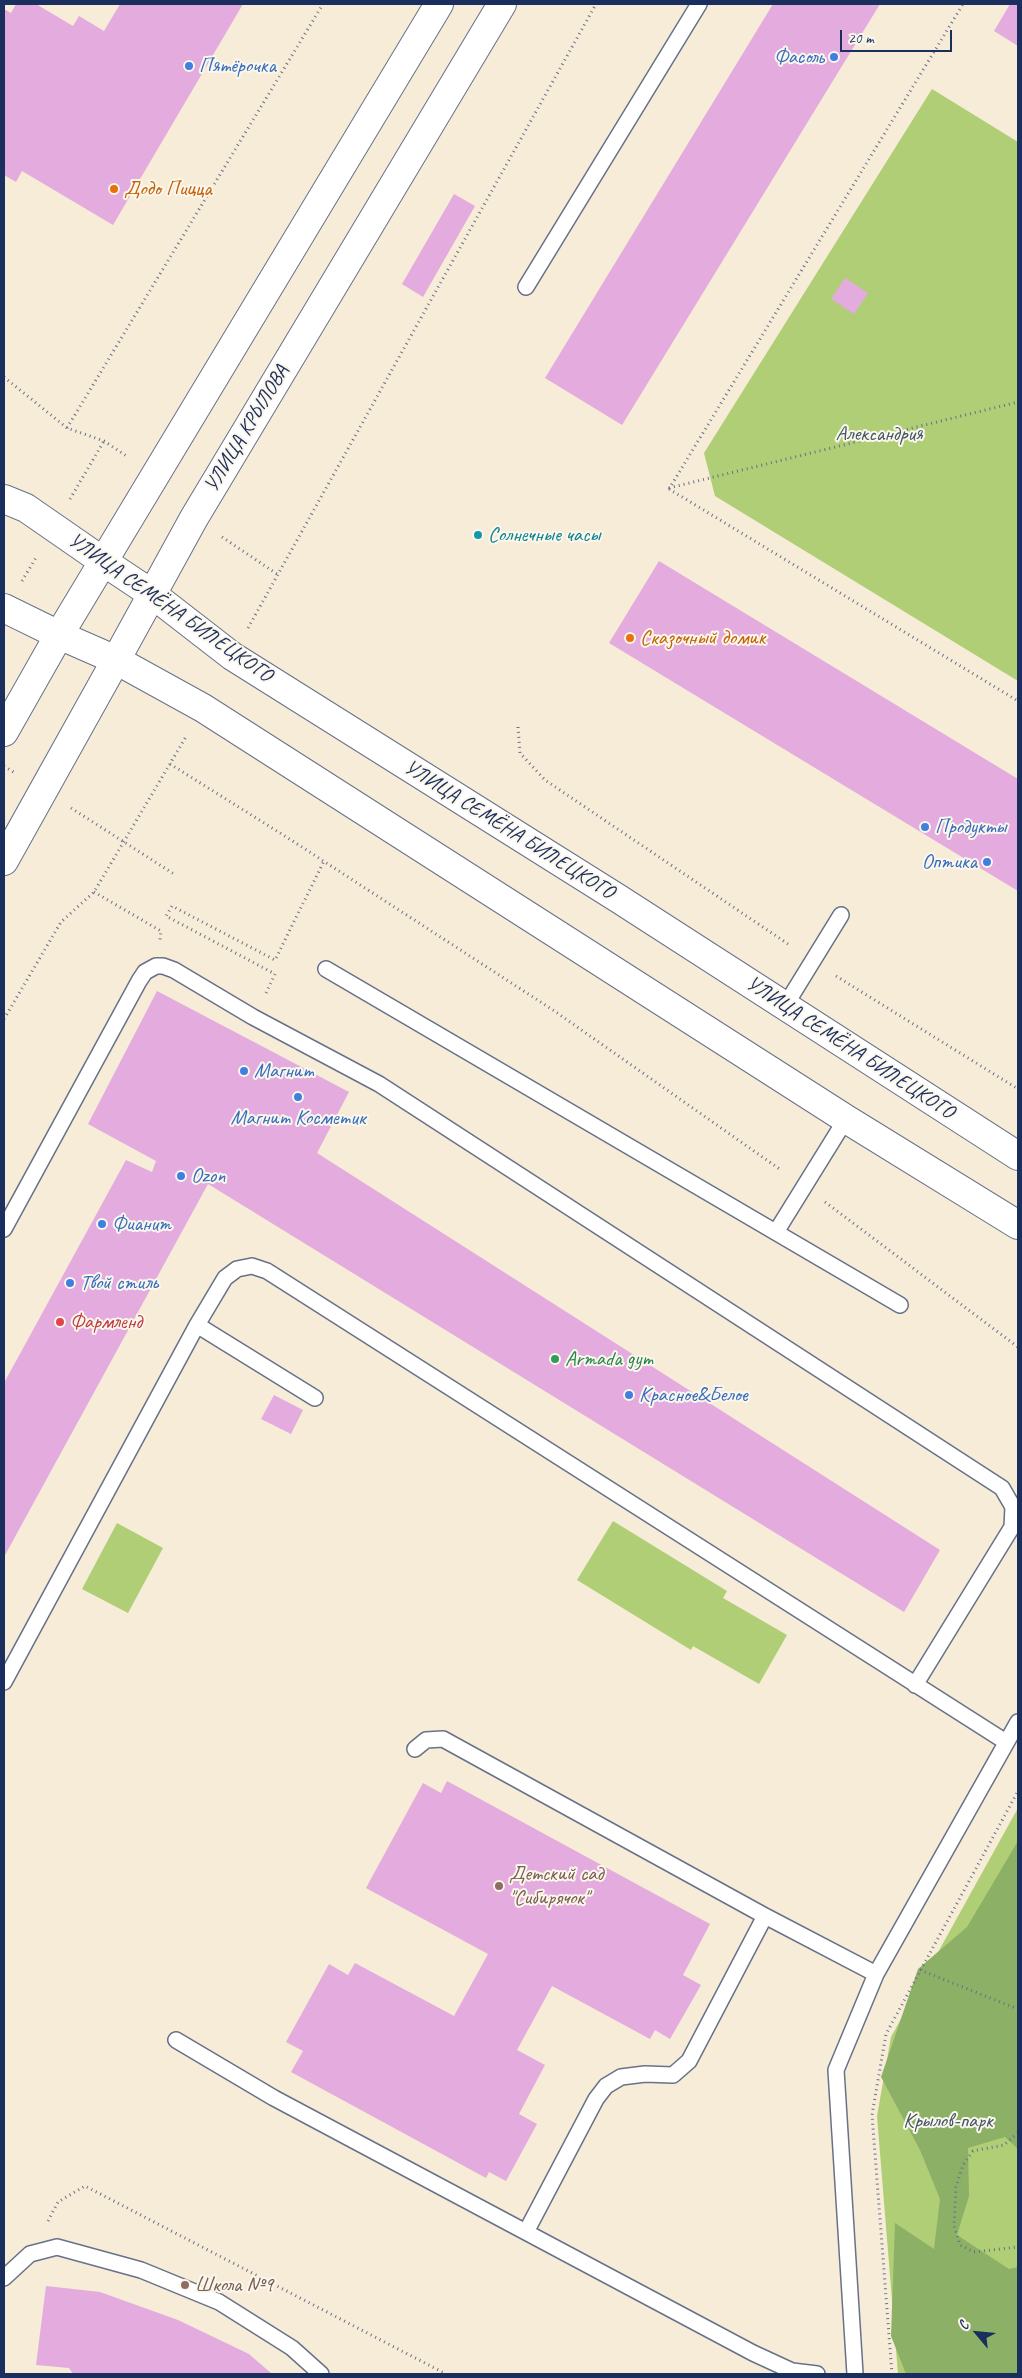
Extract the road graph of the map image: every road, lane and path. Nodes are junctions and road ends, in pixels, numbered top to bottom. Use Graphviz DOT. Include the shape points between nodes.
graph roads {
  1 [pos="323,4"];
  2 [pos="439,4"];
  3 [pos="502,4"];
  4 [pos="596,4"];
  5 [pos="699,4"];
  6 [pos="963,4"];
  7 [pos="526,287"];
  8 [pos="1018,402"];
  9 [pos="68,428"];
  10 [pos="669,489"];
  11 [pos="4,499"];
  12 [pos="104,562"];
  13 [pos="152,594"];
  14 [pos="4,608"];
  15 [pos="59,635"];
  16 [pos="232,656"];
  17 [pos="116,660"];
  18 [pos="1018,701"];
  19 [pos="203,708"];
  20 [pos="518,728"];
  21 [pos="4,732"];
  22 [pos="170,764"];
  23 [pos="4,766"];
  24 [pos="43,790"];
  25 [pos="124,842"];
  26 [pos="4,861"];
  27 [pos="324,861"];
  28 [pos="174,874"];
  29 [pos="94,892"];
  30 [pos="841,914"];
  31 [pos="161,931"];
  32 [pos="813,961"];
  33 [pos="326,969"];
  34 [pos="275,974"];
  35 [pos="785,1006"];
  36 [pos="4,1018"];
  37 [pos="1018,1089"];
  38 [pos="846,1120"];
  39 [pos="1018,1156"];
  40 [pos="805,1187"];
  41 [pos="1018,1225"];
  42 [pos="4,1229"];
  43 [pos="776,1232"];
  44 [pos="900,1305"];
  45 [pos="197,1325"];
  46 [pos="1018,1347"];
  47 [pos="315,1398"];
  48 [pos="4,1682"];
  49 [pos="915,1685"];
  50 [pos="1018,1722"];
  51 [pos="1006,1742"];
  52 [pos="415,1748"];
  53 [pos="1018,1791"];
  54 [pos="765,1916"];
  55 [pos="920,1970"];
  56 [pos="876,1974"];
  57 [pos="1018,2009"];
  58 [pos="176,2040"];
  59 [pos="1018,2133"];
  60 [pos="526,2232"];
  61 [pos="1018,2247"];
  62 [pos="30,2254"];
  63 [pos="4,2278"];
  64 [pos="321,2374"];
  65 [pos="446,2374"];
  66 [pos="817,2374"];
  67 [pos="855,2374"];
  68 [pos="892,2374"];
  1 -- 9 [label="path"];
  2 -- 12 [label="main road"];
  3 -- 13 [label="main road, УЛИЦА КРЫЛОВА" via="194,518"];
  4 -- 16 [label="path"];
  5 -- 7 [label="lane"];
  6 -- 10 [label="path"];
  8 -- 10 [label="path"];
  10 -- 18 [label="path"];
  11 -- 12 [label="main road, УЛИЦА СЕМЁНА БИЛЕЦКОГО" via="26,508"];
  12 -- 13 [label="main road, УЛИЦА СЕМЁНА БИЛЕЦКОГО"];
  12 -- 15 [label="main road"];
  13 -- 16 [label="main road, УЛИЦА СЕМЁНА БИЛЕЦКОГО"];
  13 -- 17 [label="main road, УЛИЦА КРЫЛОВА"];
  14 -- 15 [label="main road"];
  15 -- 17 [label="main road"];
  15 -- 21 [label="main road"];
  16 -- 35 [label="main road, УЛИЦА СЕМЁНА БИЛЕЦКОГО"];
  17 -- 19 [label="main road"];
  17 -- 24 [label="main road, УЛИЦА КРЫЛОВА"];
  19 -- 22 [label="path"];
  19 -- 38 [label="main road"];
  20 -- 32 [label="path" via="520,753 545,780"];
  22 -- 25 [label="path"];
  22 -- 27 [label="path"];
  23 -- 24 [label="path"];
  24 -- 25 [label="path"];
  24 -- 26 [label="main road, УЛИЦА КРЫЛОВА"];
  25 -- 28 [label="path"];
  25 -- 29 [label="path"];
  27 -- 34 [label="path" via="275,960 172,906 166,916"];
  27 -- 40 [label="path" via="554,1010"];
  29 -- 31 [label="path"];
  29 -- 36 [label="path" via="60,922"];
  30 -- 32 [label="lane"];
  32 -- 35 [label="lane"];
  32 -- 37 [label="path"];
  33 -- 43 [label="lane"];
  35 -- 39 [label="main road, УЛИЦА СЕМЁНА БИЛЕЦКОГО"];
  38 -- 40 [label="lane"];
  38 -- 41 [label="main road"];
  40 -- 43 [label="lane"];
  40 -- 46 [label="path"];
  42 -- 49 [label="lane" via="139,981 145,972 156,966 174,970 253,1017 379,1084 1002,1488 1013,1506 1012,1527"];
  43 -- 44 [label="lane"];
  45 -- 47 [label="lane"];
  45 -- 48 [label="lane"];
  45 -- 49 [label="lane" via="225,1278 237,1269 252,1266 267,1271"];
  49 -- 51 [label="lane"];
  50 -- 51 [label="lane"];
  51 -- 56 [label="lane"];
  52 -- 54 [label="lane" via="426,1740 443,1739"];
  53 -- 55 [label="path"];
  54 -- 56 [label="lane"];
  54 -- 60 [label="lane" via="689,2061 673,2075 622,2077 606,2086 596,2098"];
  55 -- 57 [label="path"];
  55 -- 68 [label="path" via="886,2034 872,2115"];
  56 -- 67 [label="lane" via="836,2070"];
  58 -- 60 [label="lane" via="274,2098"];
  59 -- 61 [label="path" via="1004,2145 973,2151 963,2164 956,2186 954,2226 960,2245 974,2252"];
  60 -- 66 [label="lane" via="753,2353 792,2371"];
  62 -- 63 [label="lane"];
  62 -- 64 [label="lane" via="57,2247 141,2270 211,2299 292,2348"];
  62 -- 65 [label="path" via="58,2202 85,2186"];
}
